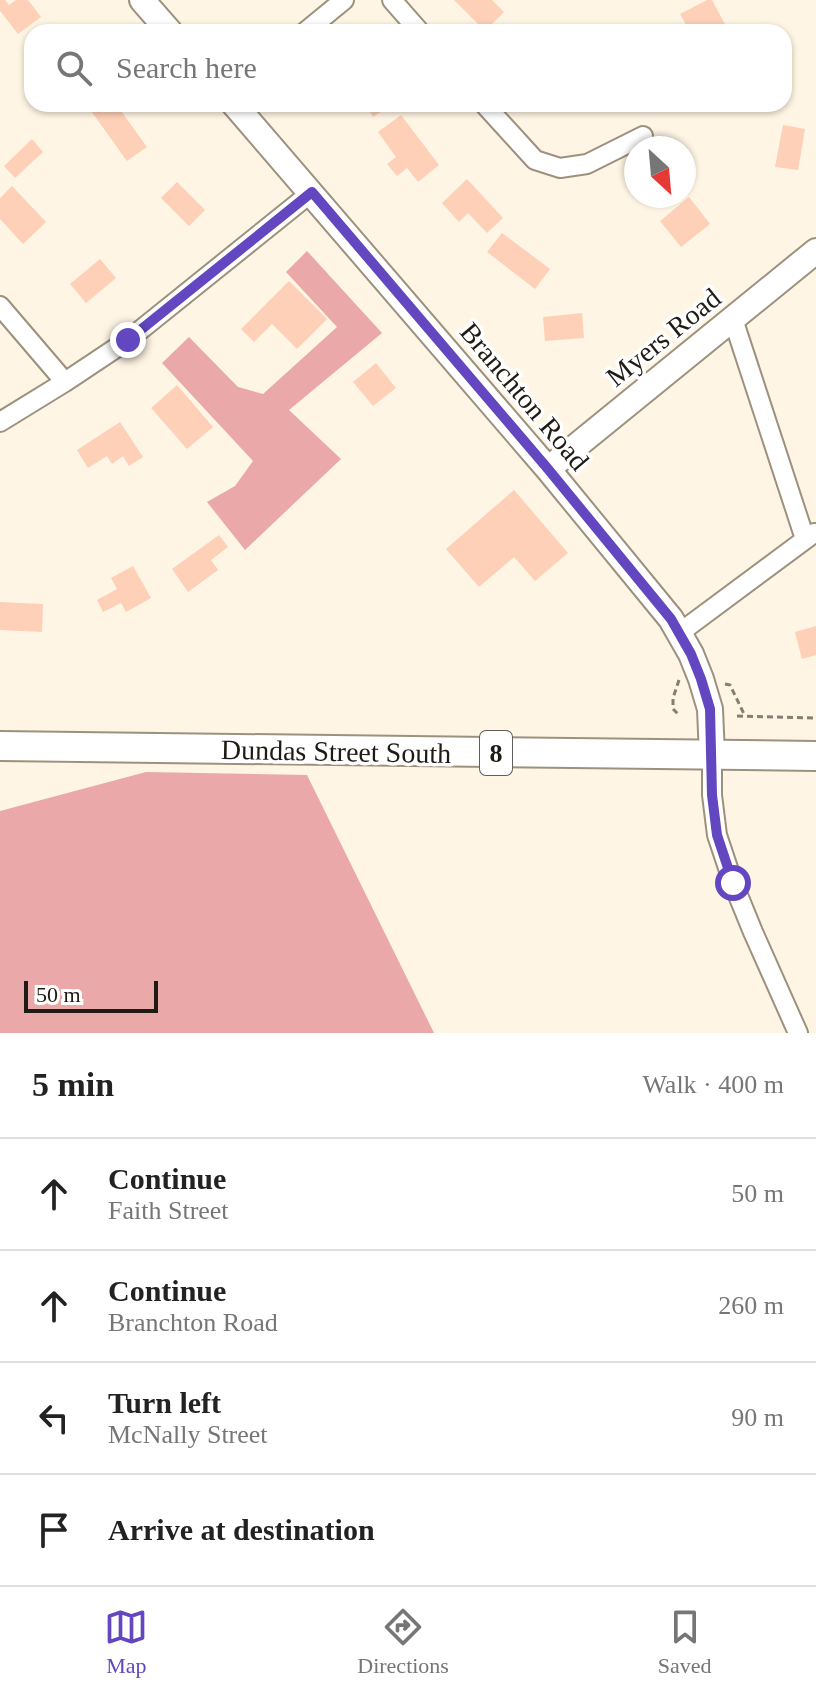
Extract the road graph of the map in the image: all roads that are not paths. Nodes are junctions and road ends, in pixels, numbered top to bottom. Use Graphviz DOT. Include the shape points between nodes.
graph roads {
  1 [pos="142,0"];
  2 [pos="344,0"];
  3 [pos="392,0"];
  4 [pos="163,24"];
  5 [pos="315,24"];
  6 [pos="413,24"];
  7 [pos="241,112"];
  8 [pos="491,112"];
  9 [pos="624,146"];
  10 [pos="312,192"];
  11 [pos="816,251"];
  12 [pos="0,306"];
  13 [pos="733,319"];
  14 [pos="65,382"];
  15 [pos="0,422"];
  16 [pos="548,469"];
  17 [pos="811,535"];
  18 [pos="678,634"];
  19 [pos="0,746"];
  20 [pos="712,756"];
  21 [pos="816,756"];
  22 [pos="798,1033"];
  1 -- 4 [label="main road"];
  2 -- 5 [label="street"];
  3 -- 6 [label="street"];
  7 -- 10 [label="main road, Branchton Road"];
  8 -- 9 [label="street" via="535,160 560,168 587,164"];
  10 -- 14 [label="street" via="128,340"];
  10 -- 16 [label="main road, Branchton Road"];
  11 -- 13 [label="main road, Myers Road"];
  12 -- 14 [label="street"];
  13 -- 16 [label="main road, Myers Road"];
  13 -- 17 [label="street"];
  14 -- 15 [label="street"];
  16 -- 18 [label="main road, Branchton Road"];
  17 -- 18 [label="street"];
  18 -- 20 [label="main road, Branchton Road" via="691,654 710,709"];
  19 -- 20 [label="main road, Dundas Street South / 8"];
  20 -- 21 [label="main road, Dundas Street South"];
  20 -- 22 [label="street" via="717,835"];
}
